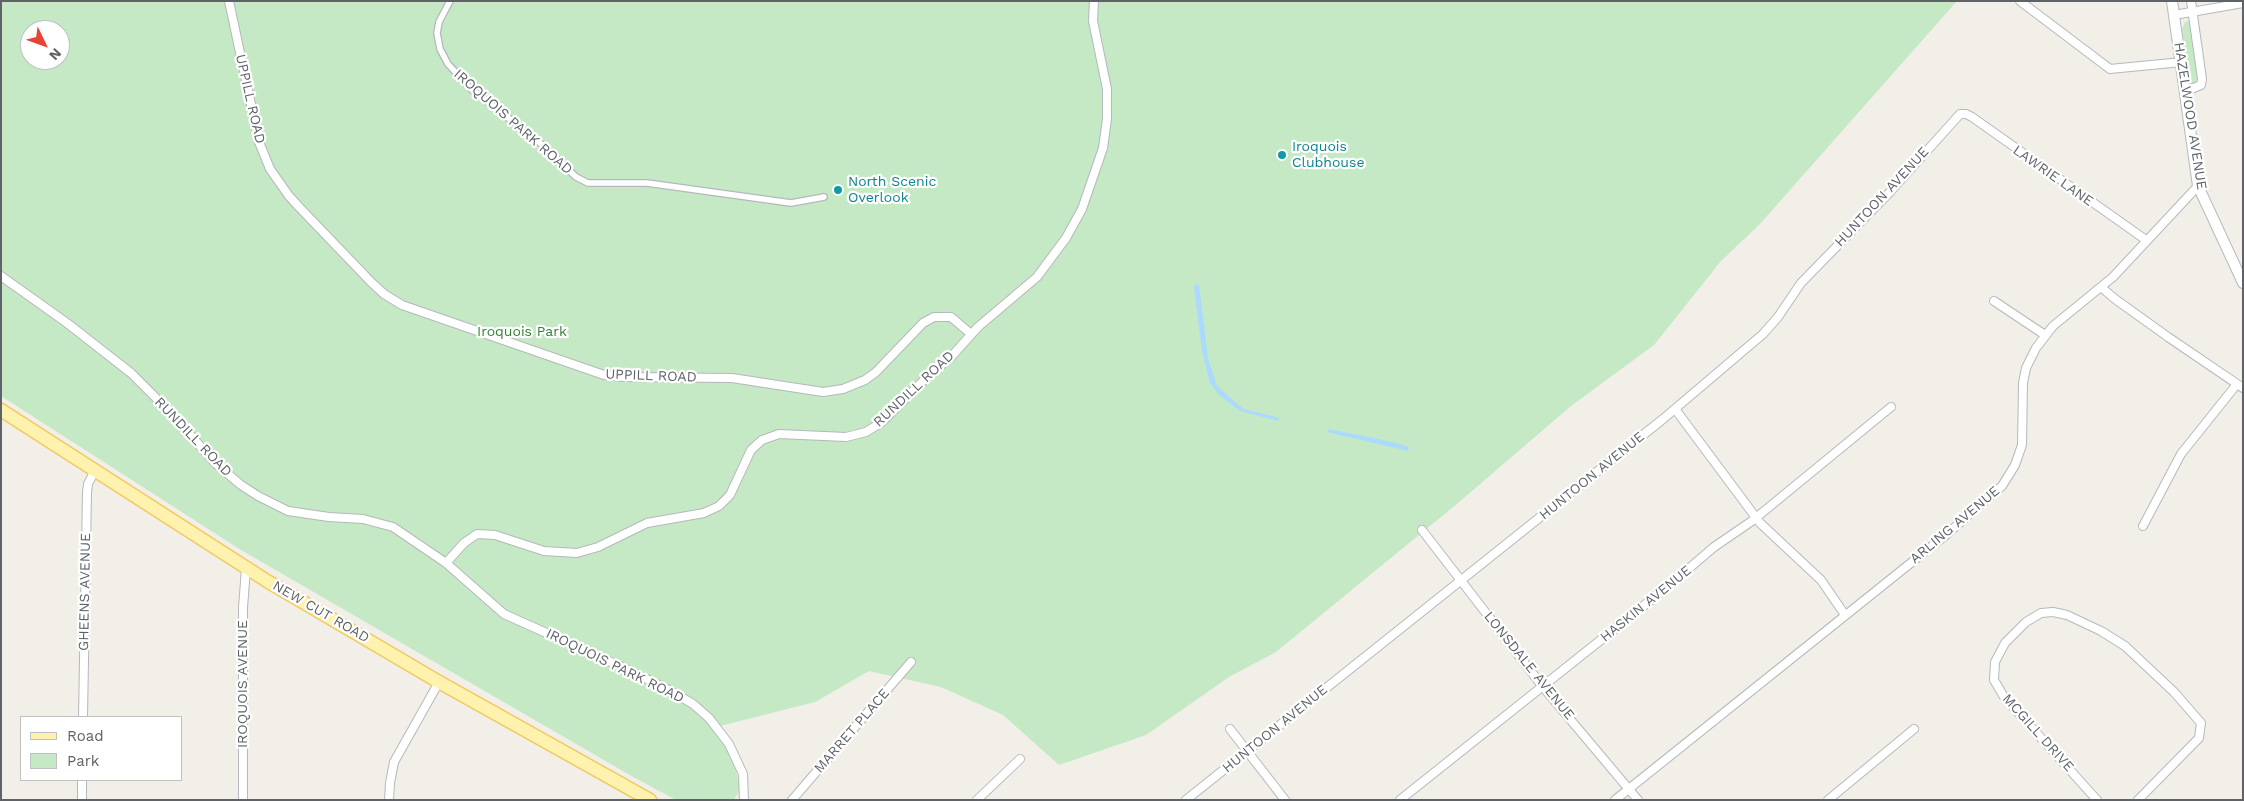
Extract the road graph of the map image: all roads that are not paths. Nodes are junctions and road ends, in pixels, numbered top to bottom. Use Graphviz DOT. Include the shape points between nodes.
graph roads {
  1 [pos="229,1"];
  2 [pos="450,1"];
  3 [pos="1094,1"];
  4 [pos="2020,1"];
  5 [pos="2172,1"];
  6 [pos="2191,1"];
  7 [pos="2243,3"];
  8 [pos="2192,11"];
  9 [pos="2174,15"];
  10 [pos="2182,62"];
  11 [pos="2186,91"];
  12 [pos="1960,114"];
  13 [pos="2198,186"];
  14 [pos="824,197"];
  15 [pos="2146,240"];
  16 [pos="1,276"];
  17 [pos="2243,283"];
  18 [pos="2101,287"];
  19 [pos="1994,301"];
  20 [pos="971,334"];
  21 [pos="2045,335"];
  22 [pos="2240,386"];
  23 [pos="1891,407"];
  24 [pos="1675,409"];
  25 [pos="1,410"];
  26 [pos="95,470"];
  27 [pos="1756,517"];
  28 [pos="2143,526"];
  29 [pos="1422,530"];
  30 [pos="446,563"];
  31 [pos="246,568"];
  32 [pos="1461,580"];
  33 [pos="1845,615"];
  34 [pos="911,662"];
  35 [pos="439,682"];
  36 [pos="1543,686"];
  37 [pos="83,716"];
  38 [pos="1230,729"];
  39 [pos="1914,729"];
  40 [pos="1248,750"];
  41 [pos="1020,759"];
  42 [pos="82,781"];
  43 [pos="1629,789"];
  44 [pos="82,800"];
  45 [pos="243,800"];
  46 [pos="389,800"];
  47 [pos="650,800"];
  48 [pos="744,800"];
  49 [pos="792,800"];
  50 [pos="977,800"];
  51 [pos="1186,800"];
  52 [pos="1285,800"];
  53 [pos="1400,800"];
  54 [pos="1615,800"];
  55 [pos="1638,800"];
  56 [pos="1828,800"];
  57 [pos="2097,800"];
  58 [pos="2138,800"];
  1 -- 20 [label="street, UPPILL ROAD" via="257,133 270,169 300,208 384,294 402,305 604,375 732,378 823,392 843,389 865,380 928,320 939,316 951,317"];
  2 -- 14 [label="street, IROQUOIS PARK ROAD" via="437,33 440,49 448,64 471,89 540,142 576,177 588,183 647,183 791,203"];
  3 -- 20 [label="street, RUNDILL ROAD" via="1093,21 1107,89 1103,148 1094,178 1066,238 1046,265 1025,289"];
  4 -- 10 [label="street" via="2110,70"];
  5 -- 9 [label="street, HAZELWOOD AVENUE"];
  6 -- 8 [label="street"];
  7 -- 8 [label="street"];
  8 -- 9 [label="street"];
  8 -- 11 [label="street" via="2202,79 2201,85"];
  9 -- 10 [label="street, HAZELWOOD AVENUE"];
  10 -- 11 [label="street, HAZELWOOD AVENUE"];
  11 -- 13 [label="street, HAZELWOOD AVENUE"];
  12 -- 15 [label="street, LAWRIE LANE" via="1972,117"];
  12 -- 24 [label="street, HUNTOON AVENUE" via="1890,192 1800,283 1771,326"];
  13 -- 15 [label="street, ARLING AVENUE"];
  13 -- 17 [label="street, HAZELWOOD AVENUE"];
  15 -- 18 [label="street, ARLING AVENUE"];
  16 -- 30 [label="street, RUNDILL ROAD" via="131,373 215,463 241,485 288,511 385,523"];
  18 -- 21 [label="street, ARLING AVENUE"];
  18 -- 22 [label="street"];
  19 -- 21 [label="street"];
  20 -- 30 [label="street, RUNDILL ROAD" via="951,357 874,427 846,437 779,434 762,440 751,450 730,495 712,510 647,524 577,553 556,554 495,534 477,534"];
  21 -- 33 [label="street, ARLING AVENUE" via="2030,358 2024,375 2023,440 2010,475 1994,494"];
  22 -- 28 [label="street" via="2181,454"];
  23 -- 27 [label="street, HASKIN AVENUE"];
  24 -- 27 [label="street"];
  24 -- 32 [label="street, HUNTOON AVENUE"];
  25 -- 26 [label="main road, NEW CUT ROAD"];
  26 -- 31 [label="main road, NEW CUT ROAD"];
  26 -- 37 [label="street, GHEENS AVENUE" via="87,492"];
  27 -- 33 [label="street" via="1821,580"];
  27 -- 36 [label="street, HASKIN AVENUE" via="1714,547"];
  29 -- 32 [label="street, LONSDALE AVENUE"];
  30 -- 48 [label="street, IROQUOIS PARK ROAD" via="504,614 620,666 692,704 709,718 729,744 743,774"];
  31 -- 35 [label="main road, NEW CUT ROAD"];
  31 -- 45 [label="street, IROQUOIS AVENUE"];
  32 -- 36 [label="street, LONSDALE AVENUE"];
  32 -- 40 [label="street, HUNTOON AVENUE"];
  33 -- 43 [label="street, ARLING AVENUE"];
  34 -- 49 [label="street, MARRET PLACE"];
  35 -- 46 [label="street" via="394,762"];
  35 -- 47 [label="main road, NEW CUT ROAD"];
  36 -- 43 [label="street, LONSDALE AVENUE"];
  36 -- 53 [label="street, HASKIN AVENUE"];
  38 -- 40 [label="street"];
  39 -- 56 [label="street"];
  40 -- 51 [label="street, HUNTOON AVENUE"];
  40 -- 52 [label="street"];
  41 -- 50 [label="street"];
  42 -- 44 [label="street"];
  43 -- 54 [label="street, ARLING AVENUE"];
  43 -- 55 [label="street, LONSDALE AVENUE"];
  57 -- 58 [label="street, MCGILL DRIVE" via="1997,688 1995,662 2005,643 2035,616 2046,612 2061,613 2101,631 2135,653 2200,724 2199,738"];
}
